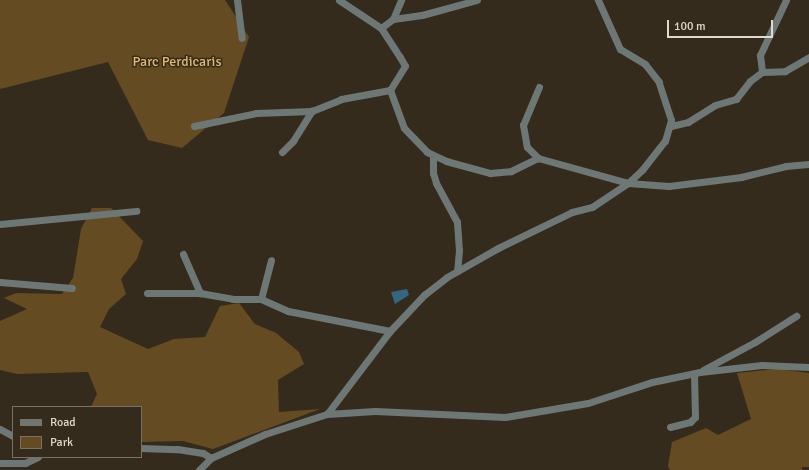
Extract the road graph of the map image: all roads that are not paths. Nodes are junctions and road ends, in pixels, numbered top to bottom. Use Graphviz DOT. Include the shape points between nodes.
graph roads {
  1 [pos="237,0"];
  2 [pos="339,0"];
  3 [pos="401,0"];
  4 [pos="477,0"];
  5 [pos="598,0"];
  6 [pos="786,0"];
  7 [pos="393,19"];
  8 [pos="381,28"];
  9 [pos="242,38"];
  10 [pos="809,57"];
  11 [pos="762,72"];
  12 [pos="539,87"];
  13 [pos="390,90"];
  14 [pos="312,111"];
  15 [pos="194,126"];
  16 [pos="671,126"];
  17 [pos="282,152"];
  18 [pos="433,156"];
  19 [pos="538,158"];
  20 [pos="809,164"];
  21 [pos="628,183"];
  22 [pos="136,211"];
  23 [pos="0,224"];
  24 [pos="183,254"];
  25 [pos="271,260"];
  26 [pos="456,271"];
  27 [pos="0,282"];
  28 [pos="72,288"];
  29 [pos="147,293"];
  30 [pos="200,293"];
  31 [pos="261,299"];
  32 [pos="796,316"];
  33 [pos="390,331"];
  34 [pos="809,367"];
  35 [pos="697,373"];
  36 [pos="327,414"];
  37 [pos="670,427"];
  38 [pos="0,429"];
  39 [pos="12,435"];
  40 [pos="142,448"];
  41 [pos="36,458"];
  42 [pos="211,458"];
  43 [pos="0,463"];
  44 [pos="199,470"];
  1 -- 9 [label="street"];
  2 -- 8 [label="street"];
  3 -- 7 [label="street"];
  4 -- 7 [label="street" via="422,15"];
  5 -- 16 [label="street" via="620,49 642,62 655,75 669,110"];
  6 -- 11 [label="street" via="760,55"];
  7 -- 8 [label="street"];
  8 -- 13 [label="street" via="405,66"];
  10 -- 11 [label="street" via="785,71"];
  11 -- 16 [label="street" via="750,81 736,99 715,105 688,122"];
  12 -- 19 [label="street" via="523,125 527,147"];
  13 -- 14 [label="street" via="341,99"];
  13 -- 18 [label="street" via="404,128"];
  14 -- 15 [label="street" via="256,113"];
  14 -- 17 [label="street" via="293,141"];
  16 -- 21 [label="street" via="669,135 658,151"];
  18 -- 19 [label="street" via="482,172 498,174 519,168"];
  18 -- 26 [label="street" via="436,183 457,222 459,250"];
  19 -- 21 [label="street"];
  20 -- 21 [label="street" via="786,166 741,177 669,186"];
  21 -- 26 [label="street" via="592,207 572,212"];
  22 -- 23 [label="street"];
  24 -- 30 [label="street"];
  25 -- 31 [label="street"];
  26 -- 33 [label="street" via="424,295"];
  27 -- 28 [label="street"];
  29 -- 30 [label="street"];
  30 -- 31 [label="street"];
  31 -- 33 [label="street" via="288,310"];
  32 -- 35 [label="street" via="755,342"];
  33 -- 36 [label="street"];
  34 -- 35 [label="street" via="762,365"];
  35 -- 36 [label="street" via="652,382 588,403 505,417 369,410"];
  35 -- 37 [label="street" via="695,417 690,422"];
  36 -- 42 [label="street" via="265,434"];
  38 -- 39 [label="street"];
  40 -- 42 [label="street" via="177,449 203,453"];
  41 -- 43 [label="street" via="25,463"];
  42 -- 44 [label="street"];
}
